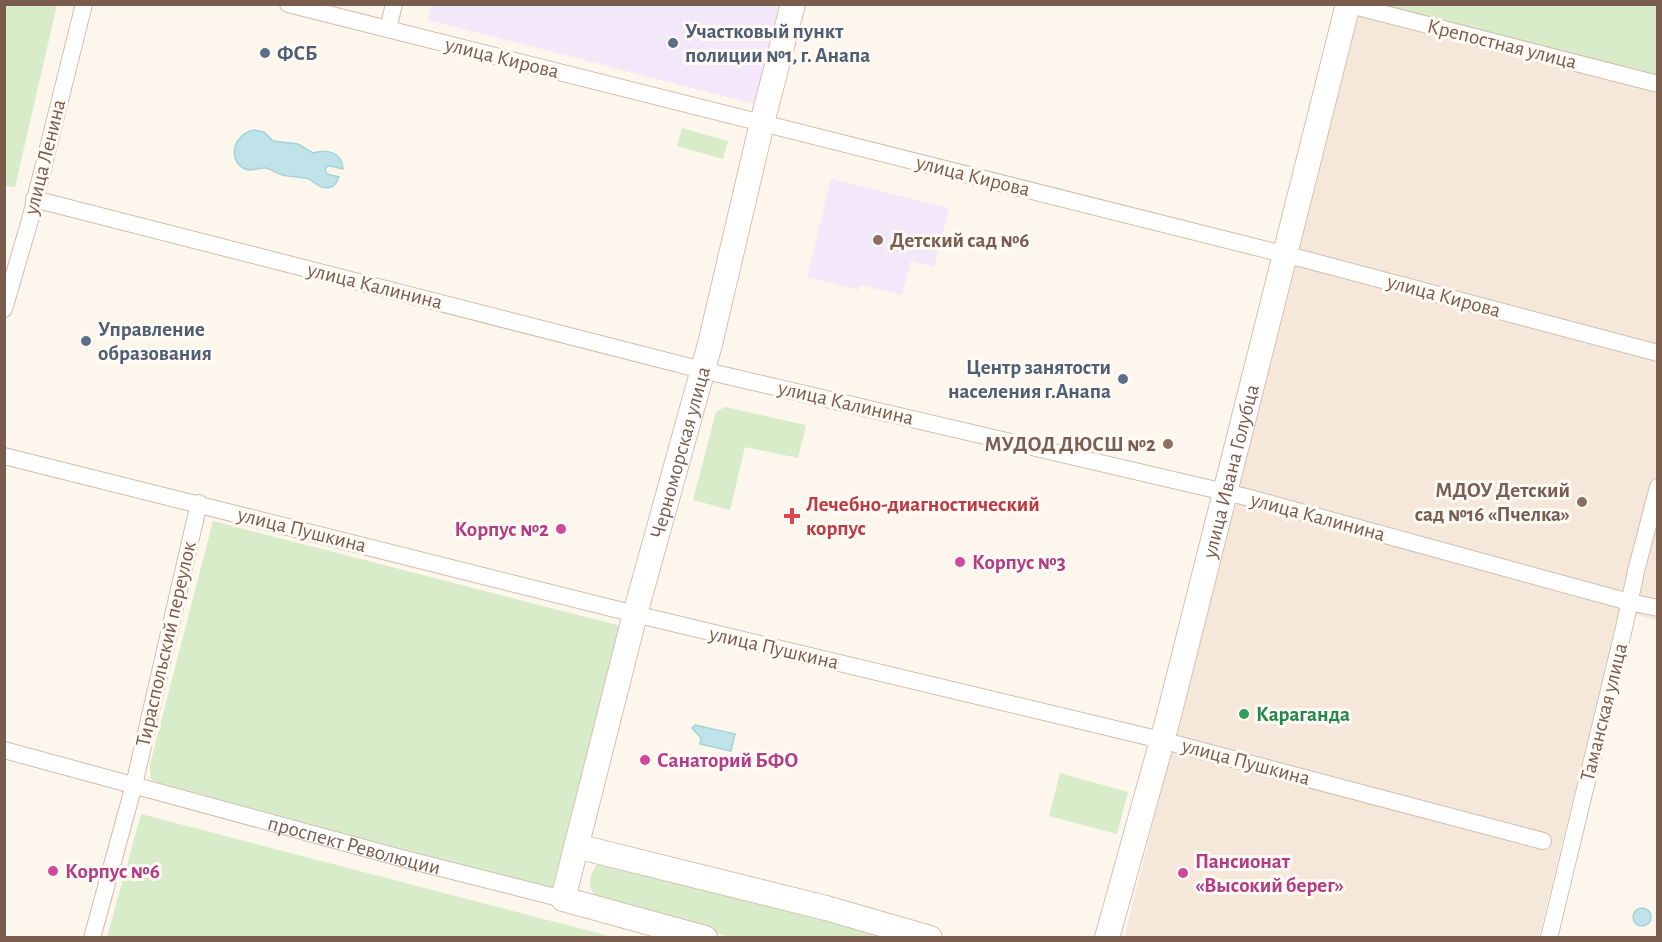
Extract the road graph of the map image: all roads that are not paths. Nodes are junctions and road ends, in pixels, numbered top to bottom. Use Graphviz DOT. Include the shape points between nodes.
graph roads {
  1 [pos="84,4"];
  2 [pos="288,4"];
  3 [pos="394,4"];
  4 [pos="793,4"];
  5 [pos="1348,5"];
  6 [pos="388,29"];
  7 [pos="1658,84"];
  8 [pos="762,123"];
  9 [pos="34,199"];
  10 [pos="1284,254"];
  11 [pos="4,309"];
  12 [pos="1658,353"];
  13 [pos="702,369"];
  14 [pos="4,456"];
  15 [pos="1658,487"];
  16 [pos="1226,493"];
  17 [pos="199,503"];
  18 [pos="1629,602"];
  19 [pos="1658,608"];
  20 [pos="635,614"];
  21 [pos="1161,740"];
  22 [pos="4,750"];
  23 [pos="134,785"];
  24 [pos="1543,841"];
  25 [pos="576,846"];
  26 [pos="562,899"];
  27 [pos="92,938"];
  28 [pos="705,938"];
  29 [pos="930,938"];
  30 [pos="1107,938"];
  31 [pos="1549,938"];
  1 -- 9 [label="street, улица Ленина"];
  2 -- 6 [label="street, улица Кирова"];
  3 -- 6 [label="street"];
  4 -- 8 [label="street, Черноморская улица"];
  5 -- 7 [label="street, Крепостная улица"];
  5 -- 10 [label="street, улица Ивана Голубца"];
  6 -- 8 [label="street, улица Кирова"];
  8 -- 10 [label="street, улица Кирова"];
  8 -- 13 [label="street, Черноморская улица"];
  9 -- 11 [label="street, улица Ленина"];
  9 -- 13 [label="street, улица Калинина"];
  10 -- 12 [label="street, улица Кирова"];
  10 -- 16 [label="street, улица Ивана Голубца"];
  13 -- 16 [label="street, улица Калинина"];
  13 -- 20 [label="street, Черноморская улица"];
  14 -- 17 [label="street, улица Пушкина"];
  15 -- 18 [label="street, Таманская улица"];
  16 -- 18 [label="street, улица Калинина"];
  16 -- 21 [label="street, улица Ивана Голубца"];
  17 -- 20 [label="street, улица Пушкина"];
  17 -- 23 [label="street, Тираспольский переулок"];
  18 -- 19 [label="street, улица Калинина"];
  18 -- 31 [label="street, Таманская улица"];
  20 -- 21 [label="street, улица Пушкина"];
  20 -- 25 [label="street, Черноморская улица"];
  21 -- 24 [label="street, улица Пушкина"];
  21 -- 30 [label="street, улица Ивана Голубца"];
  22 -- 23 [label="street, проспект Революции"];
  23 -- 26 [label="street, проспект Революции"];
  23 -- 27 [label="street, Тираспольский переулок"];
  25 -- 26 [label="street, Черноморская улица"];
  25 -- 29 [label="street"];
  26 -- 28 [label="street, проспект Революции"];
}
